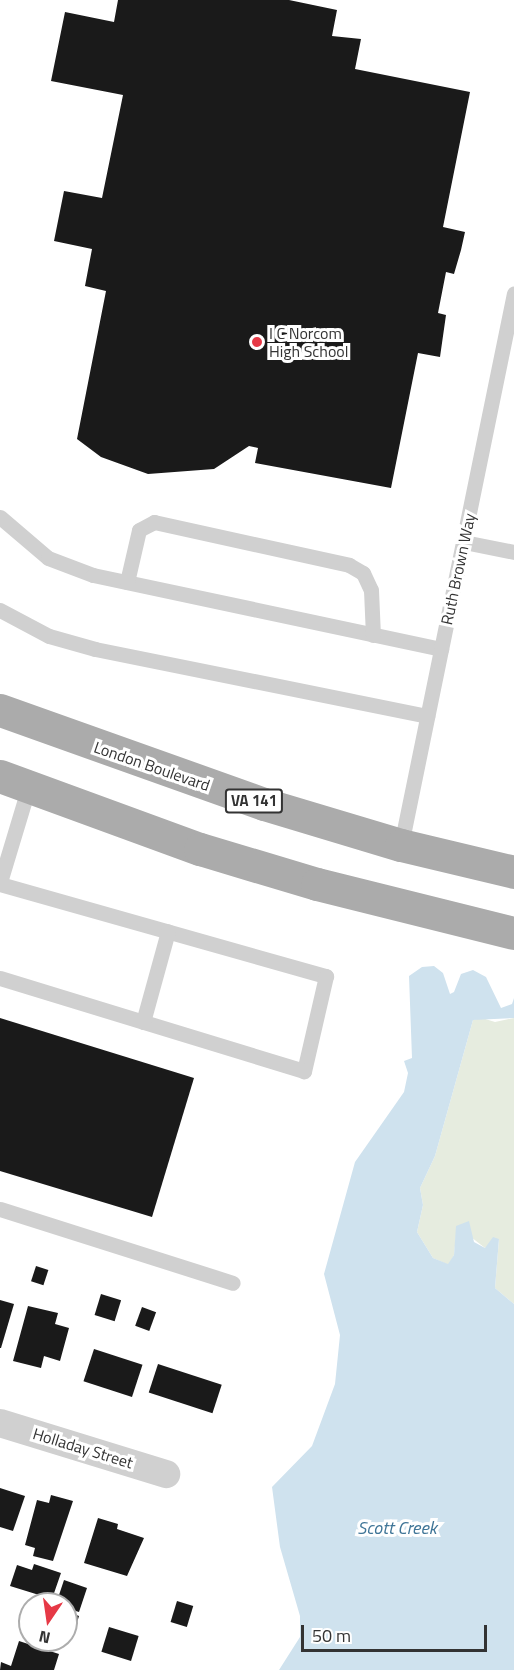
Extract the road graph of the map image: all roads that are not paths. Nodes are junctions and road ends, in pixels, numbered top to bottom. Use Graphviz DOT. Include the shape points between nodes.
graph roads {
  1 [pos="514,293"];
  2 [pos="0,517"];
  3 [pos="464,542"];
  4 [pos="514,552"];
  5 [pos="127,582"];
  6 [pos="0,610"];
  7 [pos="374,635"];
  8 [pos="441,649"];
  9 [pos="0,710"];
  10 [pos="427,716"];
  11 [pos="14,781"];
  12 [pos="401,845"];
  13 [pos="514,872"];
  14 [pos="0,883"];
  15 [pos="168,931"];
  16 [pos="514,933"];
  17 [pos="0,978"];
  18 [pos="143,1022"];
  19 [pos="0,1209"];
  20 [pos="233,1283"];
  21 [pos="0,1423"];
  22 [pos="166,1474"];
  1 -- 3 [label="lane, Ruth Brown Way"];
  2 -- 5 [label="lane" via="48,558 93,575"];
  3 -- 4 [label="lane"];
  3 -- 8 [label="lane, Ruth Brown Way"];
  5 -- 7 [label="lane"];
  5 -- 7 [label="lane" via="139,530 154,522 349,564 363,573 370,590"];
  6 -- 10 [label="lane" via="49,636 95,649"];
  7 -- 8 [label="lane"];
  8 -- 10 [label="lane, Ruth Brown Way"];
  9 -- 12 [label="main road, London Boulevard / VA 141" via="166,771"];
  10 -- 12 [label="lane, Ruth Brown Way"];
  11 -- 14 [label="lane"];
  11 -- 16 [label="main road" via="200,849"];
  12 -- 13 [label="main road, London Boulevard / VA 141"];
  14 -- 15 [label="lane"];
  15 -- 18 [label="lane"];
  15 -- 18 [label="lane" via="326,976 304,1071"];
  17 -- 18 [label="lane"];
  19 -- 20 [label="lane"];
  21 -- 22 [label="street, Holladay Street"];
}
